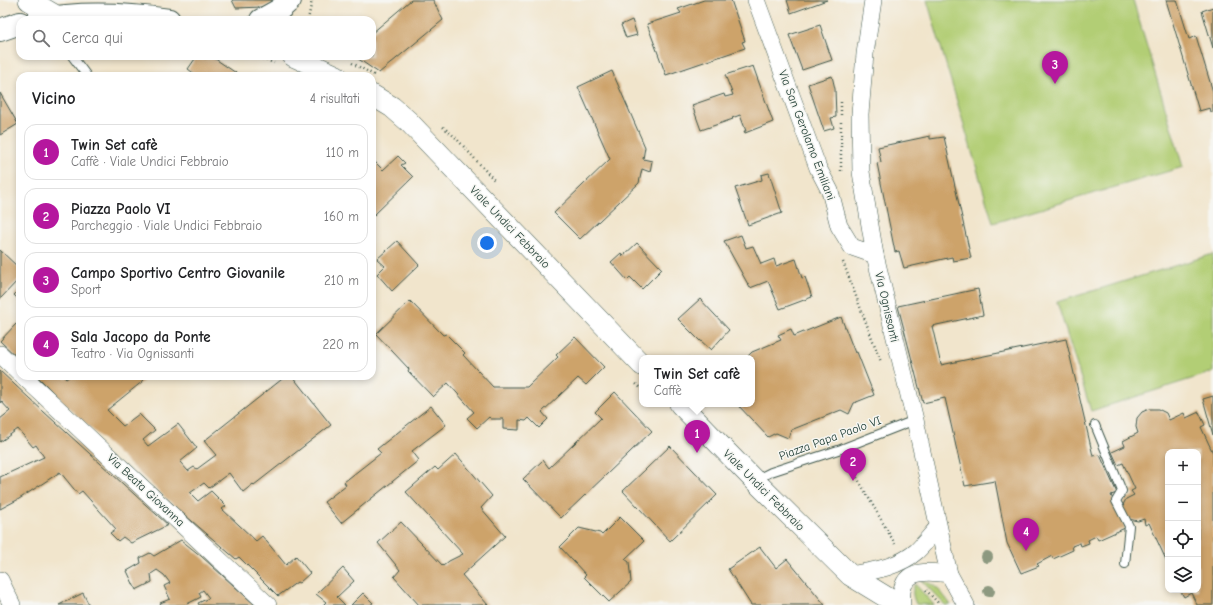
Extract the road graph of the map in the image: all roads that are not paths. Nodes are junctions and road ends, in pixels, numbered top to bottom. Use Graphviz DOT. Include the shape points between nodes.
graph roads {
  1 [pos="29,0"];
  2 [pos="290,0"];
  3 [pos="756,0"];
  4 [pos="873,0"];
  5 [pos="47,16"];
  6 [pos="112,16"];
  7 [pos="140,16"];
  8 [pos="268,16"];
  9 [pos="16,25"];
  10 [pos="0,30"];
  11 [pos="75,60"];
  12 [pos="302,60"];
  13 [pos="84,72"];
  14 [pos="328,72"];
  15 [pos="376,97"];
  16 [pos="875,255"];
  17 [pos="0,354"];
  18 [pos="639,362"];
  19 [pos="16,369"];
  20 [pos="27,380"];
  21 [pos="683,407"];
  22 [pos="914,420"];
  23 [pos="1095,425"];
  24 [pos="754,480"];
  25 [pos="938,527"];
  26 [pos="1125,564"];
  27 [pos="949,574"];
  28 [pos="850,575"];
  29 [pos="0,580"];
  30 [pos="12,605"];
  31 [pos="268,605"];
  32 [pos="900,605"];
  33 [pos="966,605"];
  1 -- 5 [label="street"];
  2 -- 8 [label="main road"];
  3 -- 16 [label="street, Via San Gerolamo Emiliani" via="818,168 830,191 840,226 852,247"];
  4 -- 16 [label="street, Via Ognissanti" via="865,54 861,172"];
  6 -- 7 [label="main road"];
  9 -- 10 [label="main road"];
  11 -- 13 [label="lane"];
  12 -- 14 [label="street"];
  15 -- 18 [label="street, Viale Undici Febbraio" via="408,121"];
  16 -- 22 [label="street, Via Ognissanti"];
  17 -- 19 [label="street"];
  20 -- 31 [label="street, Via Beata Giovanna"];
  21 -- 24 [label="street, Viale Undici Febbraio"];
  22 -- 24 [label="lane, Piazza Papa Paolo VI"];
  22 -- 25 [label="street, Via Ognissanti"];
  23 -- 26 [label="lane" via="1122,491 1116,501 1129,526"];
  24 -- 28 [label="street, Viale Undici Febbraio"];
  25 -- 27 [label="street, Via Ognissanti"];
  25 -- 28 [label="street" via="917,551 904,560 881,569"];
  27 -- 32 [label="street, Viale Undici Febbraio" via="913,574 904,583"];
  27 -- 33 [label="street, Via Ognissanti"];
  28 -- 32 [label="street, Viale Undici Febbraio"];
  29 -- 30 [label="street"];
}
